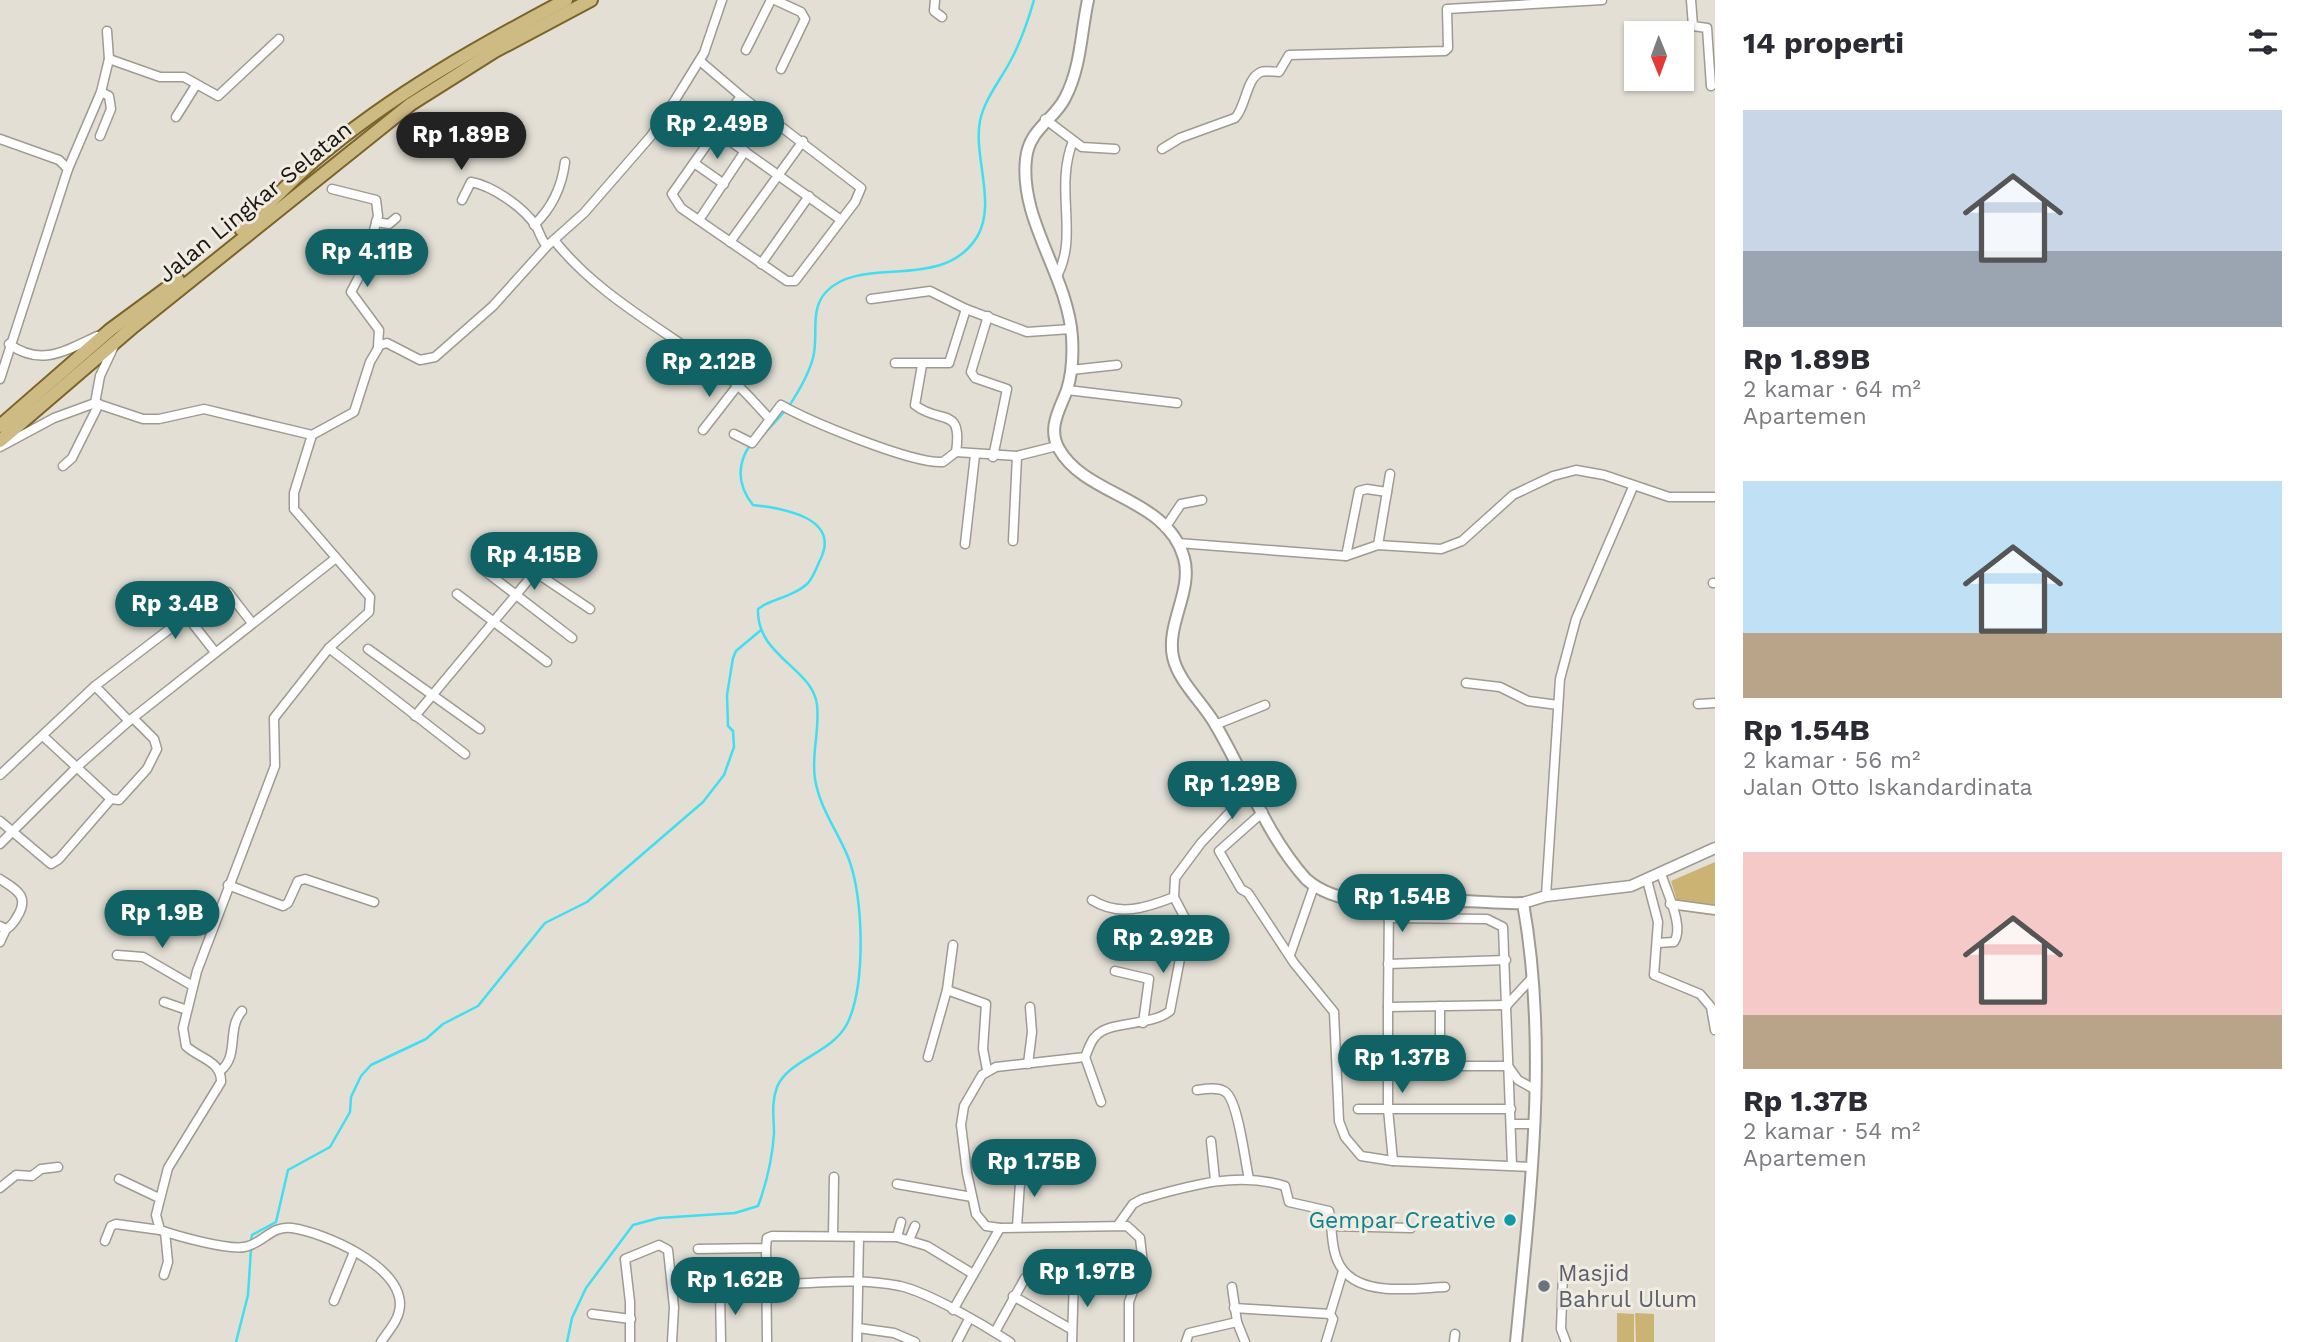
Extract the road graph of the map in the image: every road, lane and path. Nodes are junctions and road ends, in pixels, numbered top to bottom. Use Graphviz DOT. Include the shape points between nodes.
graph roads {
  1 [pos="566,0"];
  2 [pos="591,0"];
  3 [pos="722,0"];
  4 [pos="773,0"];
  5 [pos="935,0"];
  6 [pos="1088,0"];
  7 [pos="1602,0"];
  8 [pos="1691,0"];
  9 [pos="942,17"];
  10 [pos="107,31"];
  11 [pos="279,40"];
  12 [pos="492,46"];
  13 [pos="746,50"];
  14 [pos="109,59"];
  15 [pos="700,61"];
  16 [pos="781,69"];
  17 [pos="195,85"];
  18 [pos="1711,86"];
  19 [pos="100,92"];
  20 [pos="741,96"];
  21 [pos="176,117"];
  22 [pos="1045,119"];
  23 [pos="716,131"];
  24 [pos="100,136"];
  25 [pos="0,139"];
  26 [pos="803,141"];
  27 [pos="1073,141"];
  28 [pos="1115,149"];
  29 [pos="1162,149"];
  30 [pos="745,152"];
  31 [pos="565,162"];
  32 [pos="694,163"];
  33 [pos="68,169"];
  34 [pos="779,173"];
  35 [pos="724,184"];
  36 [pos="332,190"];
  37 [pos="809,196"];
  38 [pos="462,200"];
  39 [pos="396,218"];
  40 [pos="699,220"];
  41 [pos="841,220"];
  42 [pos="376,222"];
  43 [pos="534,225"];
  44 [pos="554,240"];
  45 [pos="730,242"];
  46 [pos="547,246"];
  47 [pos="761,264"];
  48 [pos="1056,274"];
  49 [pos="871,299"];
  50 [pos="966,309"];
  51 [pos="988,316"];
  52 [pos="1071,329"];
  53 [pos="113,335"];
  54 [pos="9,344"];
  55 [pos="378,347"];
  56 [pos="895,363"];
  57 [pos="922,365"];
  58 [pos="1117,365"];
  59 [pos="1071,369"];
  60 [pos="0,379"];
  61 [pos="738,386"];
  62 [pos="1067,390"];
  63 [pos="1177,403"];
  64 [pos="97,404"];
  65 [pos="769,418"];
  66 [pos="0,426"];
  67 [pos="703,430"];
  68 [pos="312,435"];
  69 [pos="734,435"];
  70 [pos="0,441"];
  71 [pos="1057,446"];
  72 [pos="0,447"];
  73 [pos="956,452"];
  74 [pos="975,455"];
  75 [pos="1017,456"];
  76 [pos="993,457"];
  77 [pos="63,466"];
  78 [pos="1390,474"];
  79 [pos="1633,487"];
  80 [pos="1387,492"];
  81 [pos="1715,497"];
  82 [pos="1202,500"];
  83 [pos="1165,528"];
  84 [pos="1013,541"];
  85 [pos="501,542"];
  86 [pos="1178,542"];
  87 [pos="965,544"];
  88 [pos="1378,545"];
  89 [pos="1346,556"];
  90 [pos="336,558"];
  91 [pos="481,568"];
  92 [pos="535,572"];
  93 [pos="457,594"];
  94 [pos="515,596"];
  95 [pos="590,609"];
  96 [pos="186,615"];
  97 [pos="495,621"];
  98 [pos="252,623"];
  99 [pos="572,638"];
  100 [pos="330,648"];
  101 [pos="368,649"];
  102 [pos="215,652"];
  103 [pos="547,662"];
  104 [pos="1466,683"];
  105 [pos="95,686"];
  106 [pos="433,694"];
  107 [pos="1715,703"];
  108 [pos="1698,704"];
  109 [pos="1265,705"];
  110 [pos="1559,705"];
  111 [pos="415,716"];
  112 [pos="132,720"];
  113 [pos="1216,724"];
  114 [pos="480,729"];
  115 [pos="43,736"];
  116 [pos="465,754"];
  117 [pos="78,766"];
  118 [pos="0,775"];
  119 [pos="1250,792"];
  120 [pos="111,799"];
  121 [pos="1263,813"];
  122 [pos="0,821"];
  123 [pos="12,831"];
  124 [pos="0,844"];
  125 [pos="1715,848"];
  126 [pos="1661,873"];
  127 [pos="0,879"];
  128 [pos="1647,880"];
  129 [pos="228,886"];
  130 [pos="1314,886"];
  131 [pos="1174,897"];
  132 [pos="1546,897"];
  133 [pos="1092,900"];
  134 [pos="374,902"];
  135 [pos="1389,903"];
  136 [pos="1523,903"];
  137 [pos="1670,904"];
  138 [pos="1715,911"];
  139 [pos="1388,918"];
  140 [pos="3,927"];
  141 [pos="0,942"];
  142 [pos="1657,943"];
  143 [pos="953,945"];
  144 [pos="117,954"];
  145 [pos="1290,956"];
  146 [pos="1506,960"];
  147 [pos="1388,964"];
  148 [pos="1115,971"];
  149 [pos="1531,979"];
  150 [pos="192,986"];
  151 [pos="947,990"];
  152 [pos="164,1002"];
  153 [pos="1507,1005"];
  154 [pos="1440,1006"];
  155 [pos="1030,1007"];
  156 [pos="1388,1007"];
  157 [pos="187,1010"];
  158 [pos="242,1011"];
  159 [pos="1143,1023"];
  160 [pos="1715,1030"];
  161 [pos="928,1057"];
  162 [pos="1085,1057"];
  163 [pos="1028,1064"];
  164 [pos="1440,1065"];
  165 [pos="1388,1066"];
  166 [pos="1508,1066"];
  167 [pos="987,1070"];
  168 [pos="220,1071"];
  169 [pos="1534,1089"];
  170 [pos="1197,1090"];
  171 [pos="1101,1102"];
  172 [pos="1358,1109"];
  173 [pos="1388,1109"];
  174 [pos="1511,1109"];
  175 [pos="1512,1124"];
  176 [pos="1534,1124"];
  177 [pos="1211,1141"];
  178 [pos="1393,1161"];
  179 [pos="1512,1165"];
  180 [pos="58,1167"];
  181 [pos="1532,1167"];
  182 [pos="1021,1168"];
  183 [pos="834,1177"];
  184 [pos="119,1179"];
  185 [pos="1249,1179"];
  186 [pos="1215,1181"];
  187 [pos="897,1184"];
  188 [pos="0,1188"];
  189 [pos="972,1197"];
  190 [pos="159,1198"];
  191 [pos="901,1222"];
  192 [pos="1118,1224"];
  193 [pos="915,1226"];
  194 [pos="1330,1226"];
  195 [pos="1017,1227"];
  196 [pos="1000,1228"];
  197 [pos="1410,1228"];
  198 [pos="162,1231"];
  199 [pos="833,1236"];
  200 [pos="859,1237"];
  201 [pos="897,1237"];
  202 [pos="909,1240"];
  203 [pos="105,1241"];
  204 [pos="766,1248"];
  205 [pos="698,1250"];
  206 [pos="354,1252"];
  207 [pos="1143,1270"];
  208 [pos="1343,1271"];
  209 [pos="1563,1272"];
  210 [pos="973,1273"];
  211 [pos="164,1275"];
  212 [pos="1073,1276"];
  213 [pos="860,1283"];
  214 [pos="1231,1287"];
  215 [pos="1445,1287"];
  216 [pos="767,1288"];
  217 [pos="673,1291"];
  218 [pos="720,1291"];
  219 [pos="1013,1296"];
  220 [pos="334,1301"];
  221 [pos="1234,1308"];
  222 [pos="953,1310"];
  223 [pos="592,1314"];
  224 [pos="1330,1314"];
  225 [pos="631,1319"];
  226 [pos="969,1319"];
  227 [pos="1237,1322"];
  228 [pos="858,1328"];
  229 [pos="1072,1329"];
  230 [pos="995,1332"];
  231 [pos="381,1342"];
  232 [pos="630,1342"];
  233 [pos="672,1342"];
  234 [pos="721,1342"];
  235 [pos="766,1342"];
  236 [pos="857,1342"];
  237 [pos="915,1342"];
  238 [pos="957,1342"];
  239 [pos="1010,1342"];
  240 [pos="1072,1342"];
  241 [pos="1129,1342"];
  242 [pos="1186,1342"];
  243 [pos="1245,1342"];
  244 [pos="1326,1342"];
  245 [pos="1516,1342"];
  246 [pos="1566,1342"];
  1 -- 12 [label="main road, Jalan Lingkar Selatan"];
  2 -- 12 [label="main road, Jalan Lingkar Selatan"];
  3 -- 15 [label="street"];
  4 -- 13 [label="street"];
  4 -- 16 [label="street" via="801,12 805,19"];
  5 -- 9 [label="street" via="934,11"];
  6 -- 22 [label="main road" via="1071,85 1063,102"];
  7 -- 29 [label="street" via="1447,9 1445,51 1289,55 1279,72 1256,76 1235,118"];
  8 -- 18 [label="street" via="1693,26 1707,28"];
  10 -- 14 [label="street"];
  11 -- 17 [label="street" via="218,96"];
  12 -- 53 [label="main road, Jalan Lingkar Selatan" via="413,87 317,158 257,215"];
  14 -- 17 [label="street" via="160,77 184,77"];
  14 -- 19 [label="street"];
  15 -- 20 [label="street"];
  15 -- 44 [label="street" via="651,136 584,213"];
  17 -- 21 [label="street"];
  19 -- 24 [label="street" via="109,96 111,104"];
  19 -- 33 [label="street"];
  20 -- 23 [label="street"];
  20 -- 26 [label="street"];
  22 -- 27 [label="street"];
  22 -- 48 [label="main road" via="1031,141 1026,167 1033,213"];
  23 -- 30 [label="street"];
  23 -- 32 [label="street"];
  25 -- 33 [label="street" via="59,160"];
  26 -- 34 [label="street"];
  26 -- 41 [label="street" via="862,188"];
  27 -- 28 [label="street" via="1082,147"];
  27 -- 48 [label="street" via="1065,176 1065,254"];
  30 -- 34 [label="street"];
  30 -- 35 [label="street"];
  31 -- 43 [label="street" via="549,209"];
  32 -- 35 [label="street"];
  32 -- 40 [label="street" via="672,194 681,208"];
  33 -- 54 [label="street"];
  34 -- 37 [label="street"];
  34 -- 45 [label="street"];
  35 -- 40 [label="street"];
  36 -- 42 [label="street" via="376,200"];
  37 -- 41 [label="street"];
  37 -- 47 [label="street"];
  38 -- 43 [label="street" via="474,182 514,205"];
  39 -- 42 [label="street" via="389,224"];
  40 -- 45 [label="street"];
  41 -- 47 [label="street" via="798,280 787,281"];
  42 -- 55 [label="street" via="363,269 351,292 379,330"];
  43 -- 46 [label="street"];
  44 -- 46 [label="street"];
  44 -- 61 [label="street" via="600,286"];
  45 -- 47 [label="street"];
  46 -- 55 [label="street" via="493,306 435,357 421,360 387,343"];
  48 -- 52 [label="main road"];
  49 -- 50 [label="street" via="930,291"];
  50 -- 51 [label="street"];
  50 -- 57 [label="street" via="951,360 946,365"];
  51 -- 52 [label="street" via="1027,332"];
  51 -- 76 [label="street" via="971,372 975,378 1007,389"];
  52 -- 59 [label="main road"];
  53 -- 54 [label="street" via="45,356 28,356"];
  53 -- 64 [label="street"];
  53 -- 66 [label="main road, Jalan Lingkar Selatan"];
  53 -- 70 [label="main road, Jalan Lingkar Selatan"];
  54 -- 60 [label="street"];
  55 -- 68 [label="street" via="354,412"];
  56 -- 57 [label="street"];
  57 -- 73 [label="street" via="915,405 955,422"];
  58 -- 59 [label="street"];
  59 -- 62 [label="main road"];
  61 -- 65 [label="street"];
  61 -- 67 [label="street"];
  62 -- 63 [label="street"];
  62 -- 71 [label="main road" via="1057,414"];
  64 -- 68 [label="street" via="143,419 204,410"];
  64 -- 72 [label="street" via="54,418"];
  64 -- 77 [label="street" via="72,458"];
  65 -- 69 [label="street" via="752,443"];
  65 -- 73 [label="street" via="779,405 916,458 940,463"];
  68 -- 90 [label="street" via="293,504"];
  71 -- 75 [label="street"];
  71 -- 83 [label="main road" via="1072,466 1144,508"];
  73 -- 74 [label="street"];
  74 -- 76 [label="street"];
  74 -- 87 [label="street"];
  75 -- 76 [label="street"];
  75 -- 84 [label="street"];
  78 -- 80 [label="street"];
  79 -- 81 [label="street" via="1669,497"];
  79 -- 88 [label="street" via="1594,472 1565,472 1513,495 1453,545 1430,551"];
  79 -- 110 [label="street" via="1576,619 1560,679"];
  80 -- 88 [label="street"];
  80 -- 89 [label="street" via="1359,491"];
  82 -- 83 [label="street" via="1181,504"];
  83 -- 86 [label="main road"];
  85 -- 92 [label="street"];
  86 -- 89 [label="street"];
  86 -- 113 [label="main road" via="1185,579 1172,655"];
  88 -- 89 [label="street"];
  90 -- 98 [label="street"];
  90 -- 100 [label="street" via="366,591 371,608"];
  91 -- 94 [label="street"];
  92 -- 94 [label="street"];
  92 -- 95 [label="street"];
  93 -- 97 [label="street"];
  94 -- 97 [label="street"];
  94 -- 99 [label="street"];
  96 -- 98 [label="street" via="223,590"];
  96 -- 102 [label="street"];
  96 -- 105 [label="street"];
  97 -- 103 [label="street"];
  97 -- 106 [label="street"];
  98 -- 102 [label="street"];
  100 -- 111 [label="street"];
  100 -- 129 [label="street" via="274,718 275,766"];
  101 -- 106 [label="street"];
  102 -- 112 [label="street"];
  104 -- 110 [label="street" via="1500,687 1528,701"];
  105 -- 112 [label="street"];
  105 -- 115 [label="street"];
  106 -- 111 [label="street"];
  106 -- 114 [label="street"];
  107 -- 108 [label="street"];
  109 -- 113 [label="street"];
  110 -- 132 [label="street"];
  111 -- 116 [label="street"];
  112 -- 117 [label="street"];
  112 -- 120 [label="street" via="154,739 157,749 151,764 122,798"];
  113 -- 119 [label="main road"];
  115 -- 117 [label="street"];
  115 -- 118 [label="street"];
  117 -- 120 [label="street"];
  117 -- 123 [label="street"];
  119 -- 121 [label="main road"];
  119 -- 131 [label="street" via="1178,873"];
  120 -- 123 [label="street" via="51,864"];
  121 -- 130 [label="main road"];
  121 -- 145 [label="street" via="1219,852"];
  122 -- 123 [label="street"];
  123 -- 124 [label="street"];
  125 -- 126 [label="street"];
  126 -- 128 [label="street"];
  126 -- 137 [label="street"];
  127 -- 140 [label="street" via="24,900 23,908"];
  128 -- 132 [label="street" via="1621,888"];
  128 -- 142 [label="street" via="1657,911"];
  129 -- 134 [label="street" via="283,906 298,881 305,878"];
  129 -- 150 [label="street"];
  130 -- 135 [label="main road"];
  130 -- 145 [label="street"];
  131 -- 133 [label="street" via="1136,910 1107,909"];
  131 -- 159 [label="street" via="1187,922 1171,1008"];
  132 -- 136 [label="street"];
  135 -- 136 [label="main road"];
  135 -- 139 [label="street"];
  136 -- 149 [label="main road"];
  137 -- 138 [label="street"];
  137 -- 142 [label="street" via="1678,936 1669,943"];
  139 -- 146 [label="street" via="1493,920 1503,927"];
  139 -- 147 [label="street"];
  140 -- 141 [label="street"];
  142 -- 160 [label="street" via="1654,975 1700,994 1711,1007"];
  143 -- 151 [label="street"];
  144 -- 150 [label="street" via="143,957"];
  145 -- 178 [label="street" via="1334,1012 1339,1121 1345,1138 1361,1156"];
  146 -- 147 [label="street"];
  146 -- 153 [label="street"];
  147 -- 156 [label="street"];
  148 -- 159 [label="street" via="1149,979"];
  149 -- 153 [label="street"];
  149 -- 169 [label="main road"];
  150 -- 157 [label="street"];
  151 -- 161 [label="street"];
  151 -- 167 [label="street" via="986,1004 983,1049"];
  152 -- 157 [label="street"];
  153 -- 154 [label="street"];
  153 -- 166 [label="street"];
  154 -- 156 [label="street"];
  154 -- 164 [label="street"];
  155 -- 163 [label="street"];
  156 -- 165 [label="street"];
  157 -- 168 [label="street" via="184,1044"];
  158 -- 168 [label="street" via="233,1025 229,1061"];
  159 -- 162 [label="street" via="1100,1032"];
  162 -- 163 [label="street"];
  162 -- 171 [label="street"];
  163 -- 167 [label="street"];
  164 -- 165 [label="street"];
  164 -- 166 [label="street"];
  165 -- 173 [label="street"];
  166 -- 169 [label="street" via="1518,1080"];
  166 -- 174 [label="street"];
  167 -- 189 [label="street" via="961,1118"];
  168 -- 190 [label="street" via="220,1086 172,1159"];
  169 -- 176 [label="main road"];
  170 -- 185 [label="street" via="1222,1090 1229,1095 1236,1108"];
  172 -- 173 [label="street"];
  173 -- 174 [label="street"];
  173 -- 178 [label="street"];
  174 -- 175 [label="street"];
  175 -- 176 [label="street"];
  175 -- 179 [label="street"];
  176 -- 181 [label="main road"];
  177 -- 186 [label="street"];
  178 -- 179 [label="street"];
  179 -- 181 [label="street"];
  180 -- 188 [label="street" via="41,1169 32,1176 16,1175"];
  181 -- 245 [label="main road"];
  182 -- 195 [label="street"];
  183 -- 199 [label="street"];
  184 -- 190 [label="street"];
  185 -- 186 [label="street"];
  185 -- 194 [label="street" via="1283,1186 1289,1202 1329,1211"];
  186 -- 192 [label="street" via="1142,1199"];
  187 -- 189 [label="street"];
  189 -- 196 [label="street" via="982,1224"];
  190 -- 198 [label="street" via="156,1215"];
  191 -- 201 [label="street"];
  192 -- 195 [label="street"];
  192 -- 207 [label="street" via="1136,1232"];
  193 -- 202 [label="street"];
  194 -- 197 [label="street"];
  194 -- 208 [label="street"];
  195 -- 196 [label="street"];
  196 -- 210 [label="street"];
  198 -- 203 [label="street" via="116,1224"];
  198 -- 206 [label="street" via="243,1248 277,1228 292,1228"];
  198 -- 211 [label="street" via="168,1262"];
  199 -- 200 [label="street"];
  199 -- 204 [label="street" via="772,1236 767,1238"];
  200 -- 201 [label="street"];
  200 -- 213 [label="street"];
  201 -- 202 [label="street"];
  202 -- 210 [label="street"];
  204 -- 205 [label="street"];
  204 -- 216 [label="street"];
  206 -- 220 [label="street"];
  206 -- 231 [label="street" via="382,1269 398,1292 399,1313"];
  207 -- 212 [label="street"];
  207 -- 241 [label="street" via="1129,1302"];
  208 -- 215 [label="street" via="1382,1287"];
  208 -- 224 [label="street"];
  209 -- 246 [label="street" via="1561,1329"];
  210 -- 222 [label="street"];
  212 -- 219 [label="street" via="1025,1278"];
  212 -- 229 [label="street"];
  213 -- 216 [label="street"];
  213 -- 222 [label="street" via="912,1289"];
  213 -- 228 [label="street"];
  214 -- 221 [label="street"];
  216 -- 218 [label="street"];
  216 -- 235 [label="street"];
  217 -- 218 [label="street"];
  217 -- 225 [label="street" via="668,1250 659,1245 625,1259"];
  217 -- 233 [label="street"];
  218 -- 234 [label="street"];
  219 -- 229 [label="street"];
  219 -- 230 [label="street"];
  221 -- 224 [label="street"];
  221 -- 227 [label="street"];
  222 -- 226 [label="street"];
  223 -- 225 [label="street"];
  224 -- 244 [label="street" via="1333,1319"];
  225 -- 232 [label="street"];
  226 -- 230 [label="street"];
  226 -- 238 [label="street"];
  227 -- 242 [label="street" via="1189,1333"];
  227 -- 243 [label="street"];
  228 -- 236 [label="street"];
  228 -- 237 [label="street" via="894,1333"];
  229 -- 240 [label="street"];
  230 -- 239 [label="street"];
}
